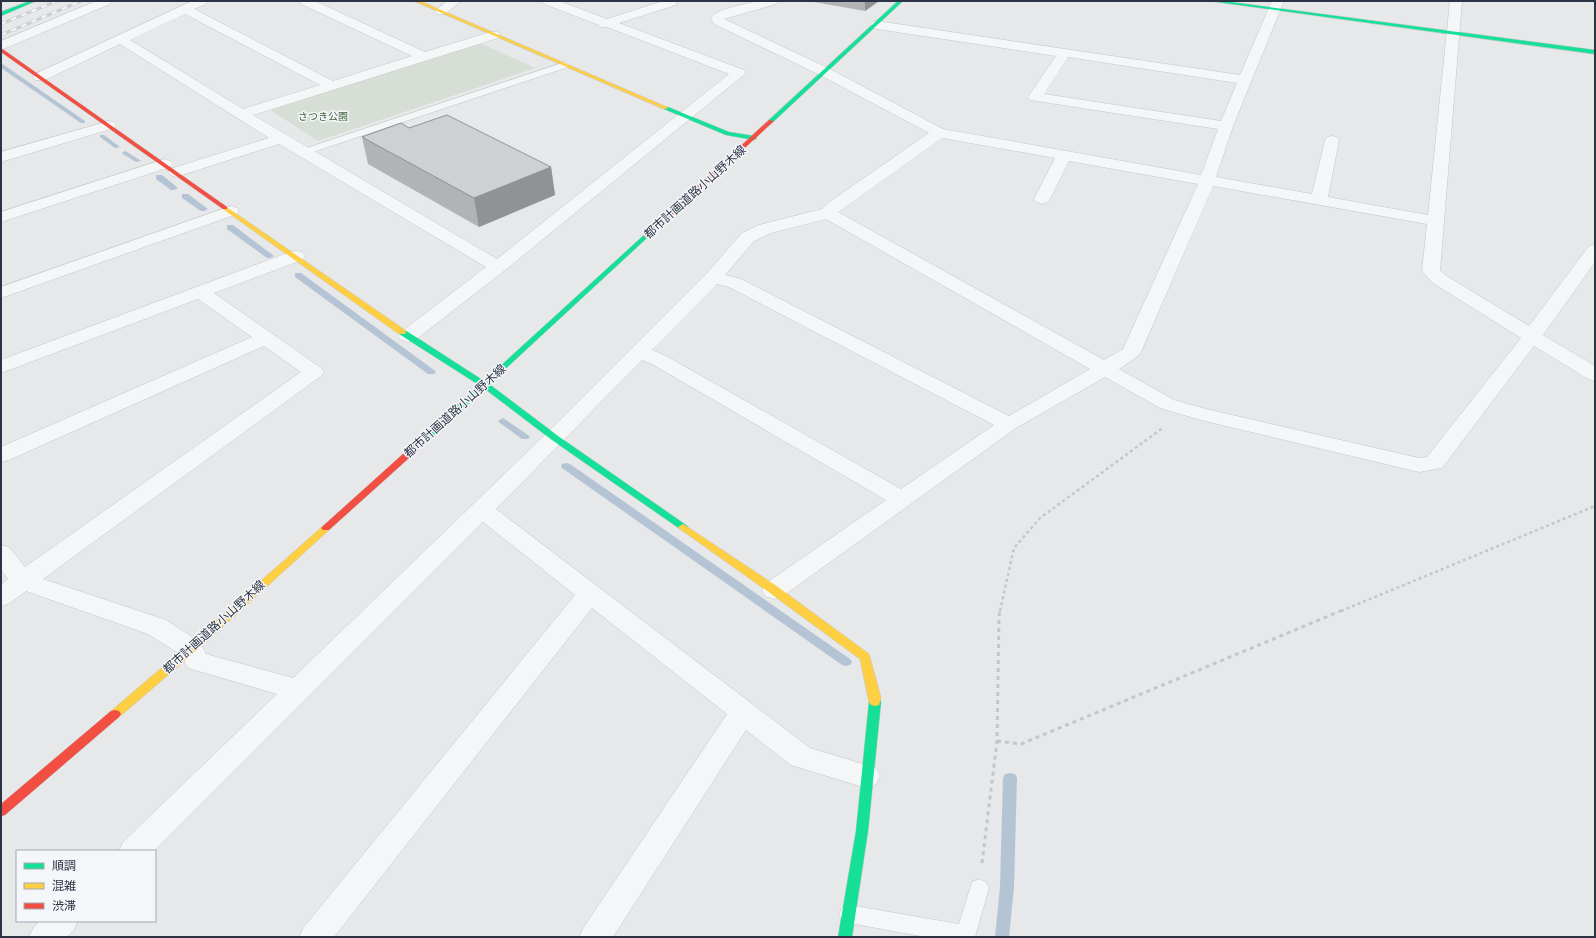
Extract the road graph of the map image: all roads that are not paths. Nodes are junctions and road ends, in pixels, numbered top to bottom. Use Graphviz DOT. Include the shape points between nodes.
graph roads {
  1 [pos="34,1"];
  2 [pos="106,1"];
  3 [pos="202,1"];
  4 [pos="305,1"];
  5 [pos="416,1"];
  6 [pos="455,1"];
  7 [pos="548,1"];
  8 [pos="670,1"];
  9 [pos="772,1"];
  10 [pos="901,1"];
  11 [pos="1212,1"];
  12 [pos="1456,1"];
  13 [pos="1277,5"];
  14 [pos="185,9"];
  15 [pos="441,11"];
  16 [pos="1,14"];
  17 [pos="605,24"];
  18 [pos="876,25"];
  19 [pos="1452,33"];
  20 [pos="494,35"];
  21 [pos="120,39"];
  22 [pos="1,46"];
  23 [pos="1,50"];
  24 [pos="1065,52"];
  25 [pos="1595,52"];
  26 [pos="424,57"];
  27 [pos="565,65"];
  28 [pos="825,72"];
  29 [pos="40,78"];
  30 [pos="1245,80"];
  31 [pos="332,86"];
  32 [pos="243,114"];
  33 [pos="684,116"];
  34 [pos="109,125"];
  35 [pos="1226,126"];
  36 [pos="939,132"];
  37 [pos="754,138"];
  38 [pos="281,139"];
  39 [pos="1332,140"];
  40 [pos="304,152"];
  41 [pos="1064,156"];
  42 [pos="1,157"];
  43 [pos="170,168"];
  44 [pos="1206,181"];
  45 [pos="1042,199"];
  46 [pos="1319,201"];
  47 [pos="231,211"];
  48 [pos="828,213"];
  49 [pos="1,217"];
  50 [pos="1436,221"];
  51 [pos="1595,250"];
  52 [pos="296,256"];
  53 [pos="498,267"];
  54 [pos="713,276"];
  55 [pos="200,292"];
  56 [pos="1,293"];
  57 [pos="408,336"];
  58 [pos="1532,336"];
  59 [pos="266,338"];
  60 [pos="638,352"];
  61 [pos="1,367"];
  62 [pos="1106,368"];
  63 [pos="1595,375"];
  64 [pos="485,385"];
  65 [pos="1009,424"];
  66 [pos="555,438"];
  67 [pos="1,455"];
  68 [pos="902,500"];
  69 [pos="482,510"];
  70 [pos="1,553"];
  71 [pos="23,581"];
  72 [pos="774,590"];
  73 [pos="590,594"];
  74 [pos="1,597"];
  75 [pos="191,649"];
  76 [pos="299,690"];
  77 [pos="743,712"];
  78 [pos="866,776"];
  79 [pos="1,811"];
  80 [pos="135,850"];
  81 [pos="979,888"];
  82 [pos="849,914"];
  83 [pos="61,922"];
  84 [pos="45,937"];
  85 [pos="315,937"];
  86 [pos="595,937"];
  87 [pos="845,937"];
  1 -- 16 [label="street"];
  2 -- 22 [label="street"];
  3 -- 14 [label="street"];
  4 -- 26 [label="street"];
  5 -- 15 [label="street"];
  6 -- 15 [label="street"];
  7 -- 17 [label="street"];
  8 -- 17 [label="street" via="672,2"];
  9 -- 28 [label="street" via="724,14 717,18 718,21"];
  10 -- 18 [label="street, 都市計画道路小山野木線"];
  11 -- 13 [label="street"];
  12 -- 19 [label="street"];
  13 -- 19 [label="street"];
  13 -- 30 [label="street"];
  14 -- 21 [label="street"];
  14 -- 31 [label="street"];
  15 -- 20 [label="street"];
  17 -- 33 [label="street" via="739,73"];
  18 -- 24 [label="street"];
  18 -- 28 [label="street, 都市計画道路小山野木線"];
  19 -- 25 [label="street"];
  19 -- 50 [label="street"];
  20 -- 26 [label="street"];
  20 -- 27 [label="street"];
  21 -- 29 [label="street"];
  21 -- 32 [label="street"];
  23 -- 29 [label="street"];
  24 -- 30 [label="street"];
  24 -- 35 [label="street" via="1035,97"];
  26 -- 31 [label="street"];
  27 -- 33 [label="street"];
  27 -- 40 [label="lane"];
  28 -- 36 [label="street"];
  28 -- 37 [label="street, 都市計画道路小山野木線"];
  29 -- 34 [label="street"];
  30 -- 35 [label="street"];
  31 -- 32 [label="street"];
  32 -- 38 [label="street"];
  33 -- 37 [label="street" via="728,134"];
  33 -- 53 [label="street"];
  34 -- 42 [label="street"];
  34 -- 43 [label="street"];
  35 -- 44 [label="street"];
  36 -- 41 [label="street"];
  36 -- 48 [label="street" via="834,206"];
  37 -- 64 [label="street, 都市計画道路小山野木線"];
  38 -- 40 [label="street"];
  38 -- 43 [label="street"];
  39 -- 46 [label="street"];
  40 -- 53 [label="street"];
  41 -- 44 [label="street"];
  41 -- 45 [label="street"];
  43 -- 47 [label="street"];
  43 -- 49 [label="street"];
  44 -- 46 [label="street"];
  44 -- 62 [label="street" via="1131,352"];
  46 -- 50 [label="street"];
  47 -- 52 [label="street"];
  47 -- 56 [label="street"];
  48 -- 54 [label="street" via="765,229 748,237"];
  48 -- 62 [label="street"];
  50 -- 58 [label="street" via="1431,271 1439,280"];
  51 -- 58 [label="street"];
  52 -- 55 [label="street"];
  52 -- 57 [label="street"];
  53 -- 57 [label="street"];
  54 -- 60 [label="street"];
  54 -- 65 [label="street" via="735,283"];
  55 -- 59 [label="street"];
  55 -- 61 [label="street"];
  57 -- 64 [label="street"];
  58 -- 62 [label="street" via="1434,463 1419,465 1167,404"];
  58 -- 63 [label="street"];
  59 -- 67 [label="street"];
  59 -- 71 [label="street" via="314,372"];
  60 -- 66 [label="street"];
  60 -- 68 [label="street" via="659,360"];
  62 -- 65 [label="street"];
  64 -- 66 [label="street"];
  64 -- 75 [label="street, 都市計画道路小山野木線"];
  65 -- 68 [label="street"];
  66 -- 69 [label="street"];
  66 -- 72 [label="street"];
  68 -- 72 [label="street"];
  69 -- 73 [label="street"];
  69 -- 76 [label="street"];
  70 -- 71 [label="street"];
  71 -- 74 [label="street"];
  71 -- 75 [label="street" via="157,627"];
  72 -- 78 [label="street" via="865,657 875,698"];
  73 -- 77 [label="street"];
  73 -- 85 [label="street"];
  75 -- 76 [label="street" via="197,661"];
  75 -- 79 [label="street, 都市計画道路小山野木線"];
  76 -- 80 [label="street"];
  77 -- 78 [label="street" via="801,757"];
  77 -- 86 [label="street"];
  78 -- 82 [label="street" via="862,832"];
  81 -- 82 [label="lane" via="966,935"];
  82 -- 87 [label="street"];
  83 -- 84 [label="street"];
}
